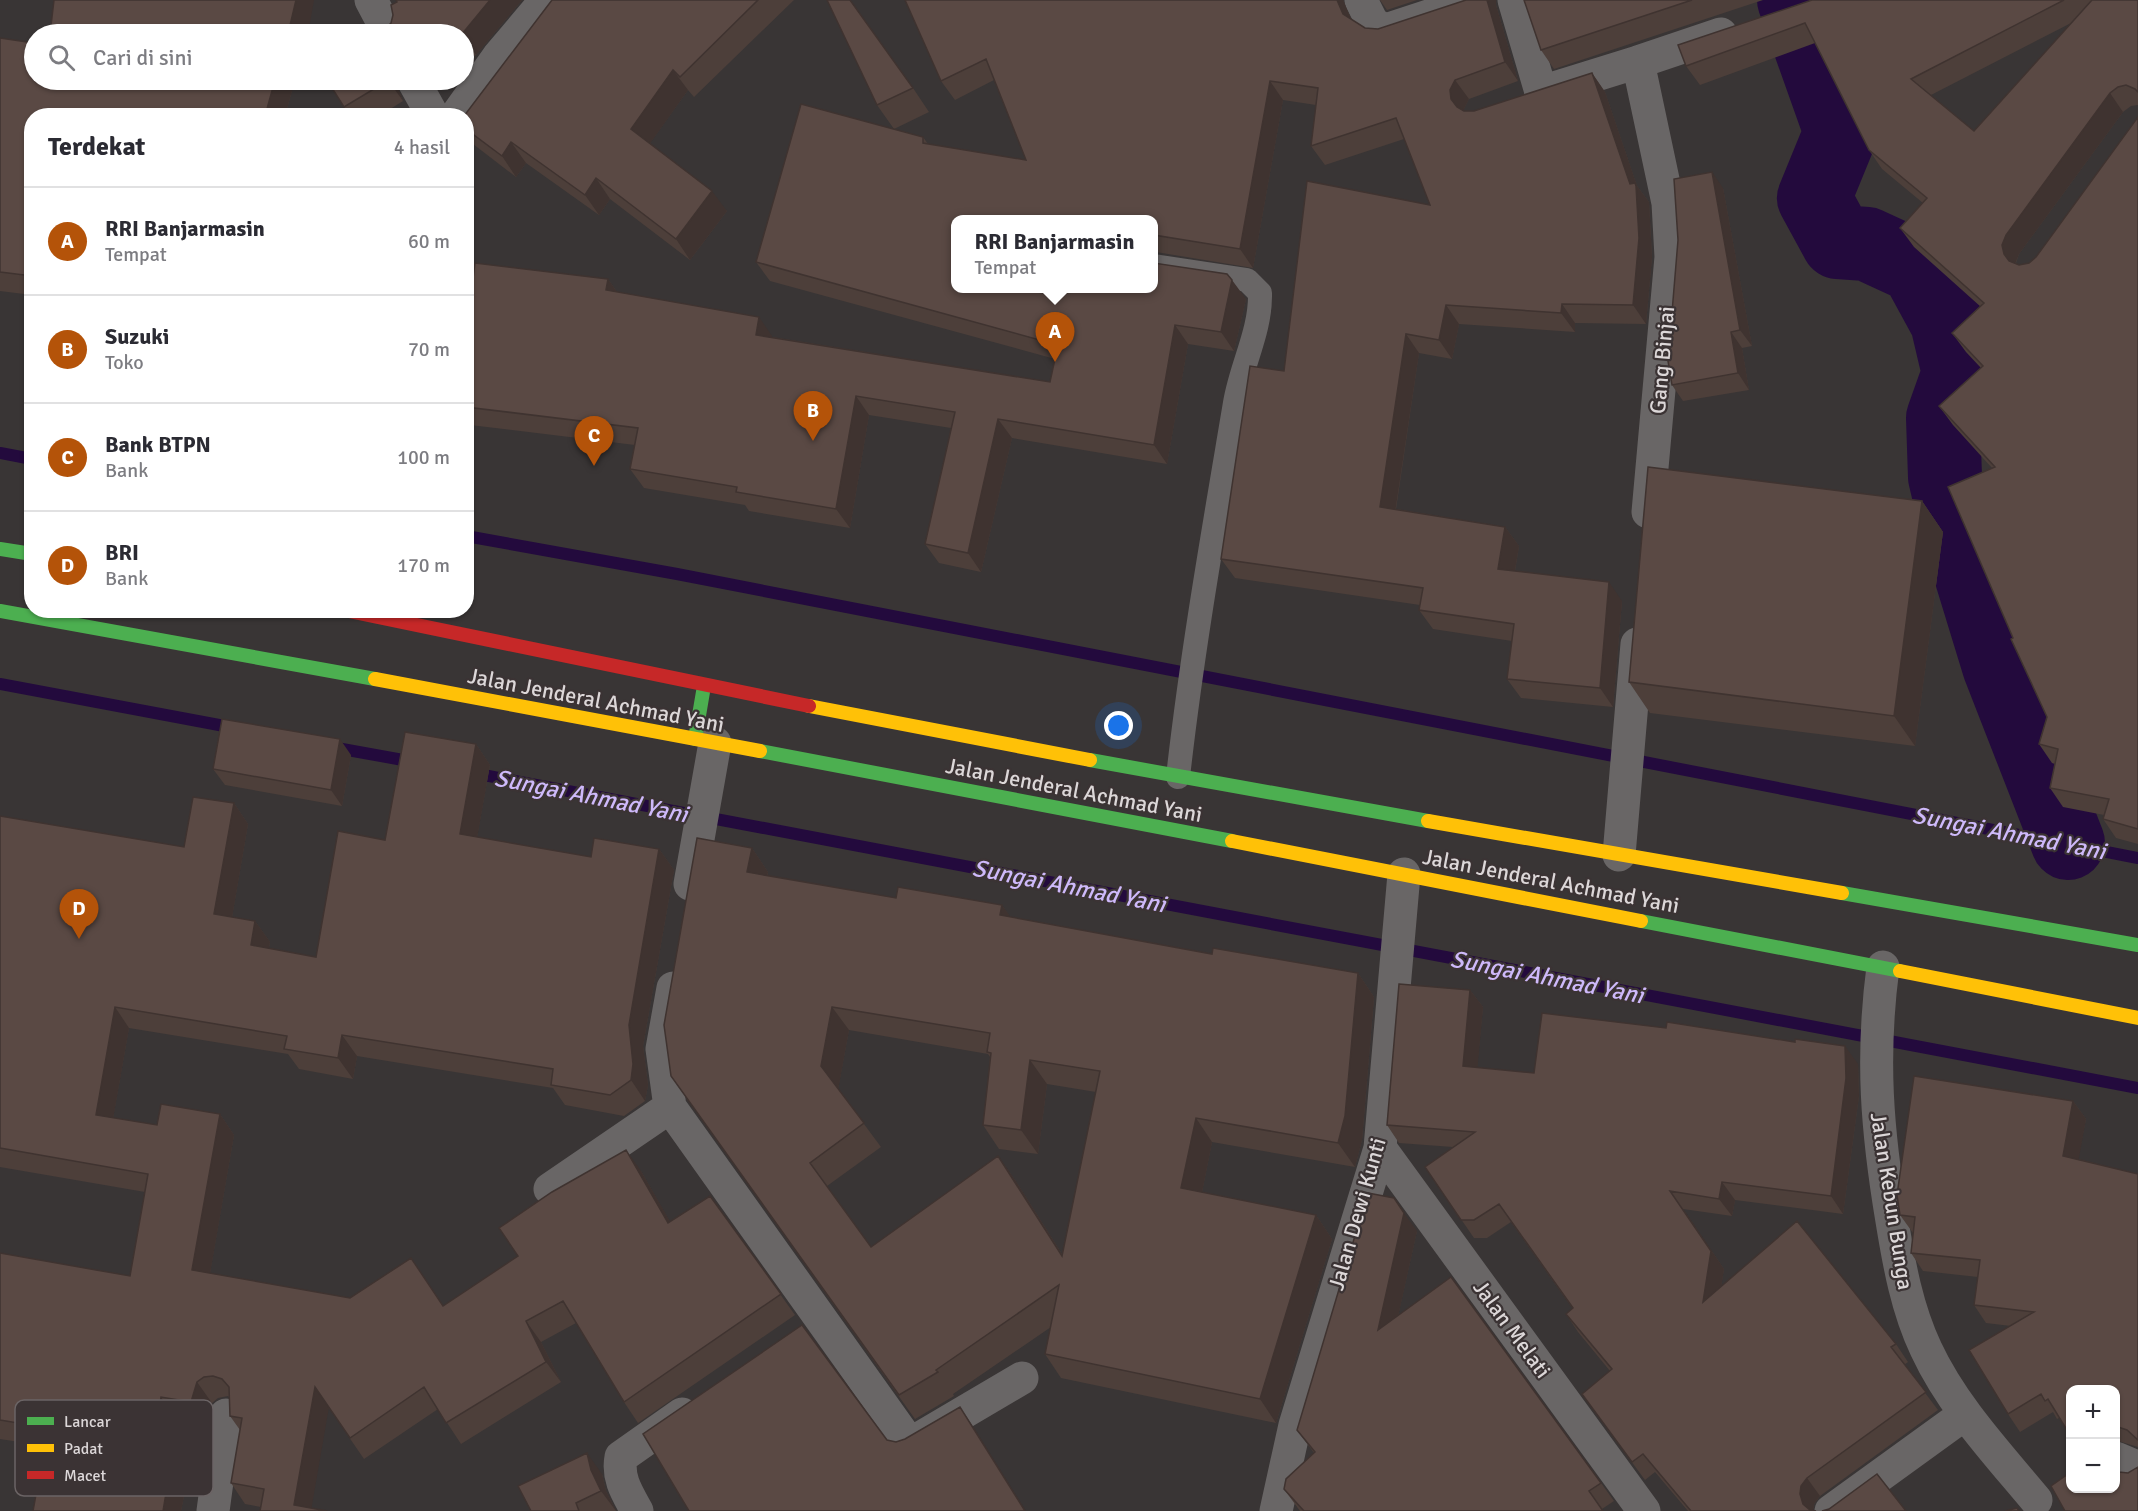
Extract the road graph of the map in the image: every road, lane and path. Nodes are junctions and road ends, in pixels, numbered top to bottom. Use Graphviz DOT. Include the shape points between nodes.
graph roads {
  1 [pos="371,0"];
  2 [pos="546,0"];
  3 [pos="1361,0"];
  4 [pos="1477,0"];
  5 [pos="1514,0"];
  6 [pos="384,24"];
  7 [pos="1747,26"];
  8 [pos="1638,62"];
  9 [pos="419,90"];
  10 [pos="429,108"];
  11 [pos="462,108"];
  12 [pos="1158,267"];
  13 [pos="1646,538"];
  14 [pos="0,549"];
  15 [pos="24,553"];
  16 [pos="0,611"];
  17 [pos="24,615"];
  18 [pos="38,618"];
  19 [pos="385,618"];
  20 [pos="1639,620"];
  21 [pos="704,686"];
  22 [pos="705,741"];
  23 [pos="1178,777"];
  24 [pos="1619,855"];
  25 [pos="1404,874"];
  26 [pos="686,912"];
  27 [pos="2138,945"];
  28 [pos="678,958"];
  29 [pos="1883,967"];
  30 [pos="2138,1018"];
  31 [pos="670,1107"];
  32 [pos="1380,1148"];
  33 [pos="550,1189"];
  34 [pos="1022,1378"];
  35 [pos="705,1399"];
  36 [pos="1965,1414"];
  37 [pos="226,1415"];
  38 [pos="2120,1460"];
  39 [pos="2138,1472"];
  40 [pos="2039,1498"];
  41 [pos="213,1511"];
  42 [pos="637,1511"];
  43 [pos="1276,1511"];
  44 [pos="1644,1511"];
  45 [pos="1831,1511"];
  1 -- 6 [label="street"];
  2 -- 11 [label="street"];
  3 -- 4 [label="street" via="1373,24 1386,30"];
  5 -- 8 [label="street" via="1526,97"];
  7 -- 8 [label="street"];
  8 -- 13 [label="street, Gang Binjai" via="1668,203 1671,257"];
  9 -- 10 [label="street"];
  12 -- 23 [label="lane" via="1247,280 1260,293 1260,315 1238,383 1199,616"];
  14 -- 15 [label="highway"];
  16 -- 17 [label="highway, Jalan Jenderal Achmad Yani"];
  18 -- 22 [label="highway, Jalan Jenderal Achmad Yani"];
  19 -- 21 [label="highway, Jalan Jenderal Achmad Yani"];
  20 -- 24 [label="street"];
  21 -- 22 [label="highway"];
  21 -- 23 [label="highway, Jalan Jenderal Achmad Yani"];
  22 -- 25 [label="highway, Jalan Jenderal Achmad Yani"];
  22 -- 26 [label="street" via="705,797"];
  23 -- 24 [label="highway, Jalan Jenderal Achmad Yani"];
  24 -- 27 [label="highway, Jalan Jenderal Achmad Yani"];
  25 -- 29 [label="highway, Jalan Jenderal Achmad Yani"];
  25 -- 32 [label="street, Jalan Dewi Kunti"];
  28 -- 31 [label="street" via="662,1049"];
  29 -- 30 [label="highway, Jalan Jenderal Achmad Yani"];
  29 -- 36 [label="street, Jalan Kebun Bunga" via="1876,1054 1882,1164 1908,1296 1925,1348"];
  31 -- 33 [label="street"];
  31 -- 34 [label="street" via="811,1327 909,1444"];
  32 -- 43 [label="street, Jalan Dewi Kunti" via="1295,1425"];
  32 -- 44 [label="street, Jalan Melati"];
  35 -- 42 [label="street" via="621,1457 618,1471"];
  36 -- 40 [label="street, Jalan Kebun Bunga"];
  36 -- 45 [label="street"];
  37 -- 41 [label="street"];
  38 -- 39 [label="street"];
}
